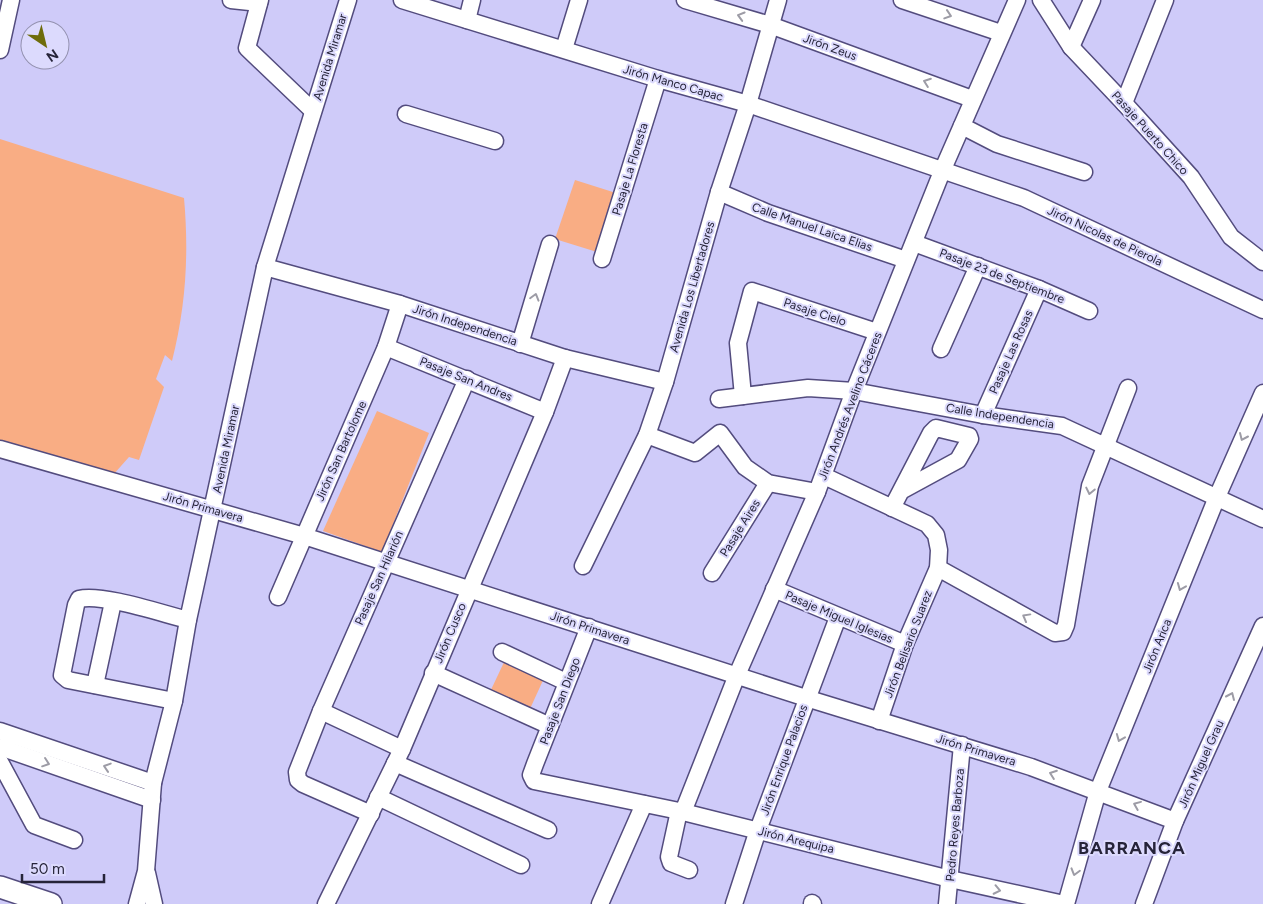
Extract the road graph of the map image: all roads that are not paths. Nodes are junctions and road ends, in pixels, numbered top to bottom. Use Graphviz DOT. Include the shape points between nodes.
graph roads {
  1 [pos="11,0"];
  2 [pos="231,0"];
  3 [pos="348,0"];
  4 [pos="402,0"];
  5 [pos="472,0"];
  6 [pos="579,0"];
  7 [pos="685,0"];
  8 [pos="778,0"];
  9 [pos="902,0"];
  10 [pos="1017,0"];
  11 [pos="1041,0"];
  12 [pos="1092,0"];
  13 [pos="1165,0"];
  14 [pos="259,2"];
  15 [pos="468,20"];
  16 [pos="770,24"];
  17 [pos="1001,33"];
  18 [pos="1071,47"];
  19 [pos="0,50"];
  20 [pos="564,50"];
  21 [pos="658,79"];
  22 [pos="972,99"];
  23 [pos="1124,102"];
  24 [pos="748,104"];
  25 [pos="313,111"];
  26 [pos="406,114"];
  27 [pos="962,126"];
  28 [pos="495,140"];
  29 [pos="943,169"];
  30 [pos="1084,172"];
  31 [pos="719,192"];
  32 [pos="914,243"];
  33 [pos="550,244"];
  34 [pos="602,259"];
  35 [pos="906,260"];
  36 [pos="1263,262"];
  37 [pos="978,266"];
  38 [pos="265,267"];
  39 [pos="1039,289"];
  40 [pos="400,304"];
  41 [pos="1263,310"];
  42 [pos="1088,311"];
  43 [pos="877,332"];
  44 [pos="520,344"];
  45 [pos="386,347"];
  46 [pos="941,350"];
  47 [pos="565,358"];
  48 [pos="467,379"];
  49 [pos="666,382"];
  50 [pos="1128,388"];
  51 [pos="854,391"];
  52 [pos="1263,393"];
  53 [pos="743,396"];
  54 [pos="719,399"];
  55 [pos="545,412"];
  56 [pos="983,415"];
  57 [pos="647,435"];
  58 [pos="1104,444"];
  59 [pos="0,449"];
  60 [pos="824,476"];
  61 [pos="768,483"];
  62 [pos="901,491"];
  63 [pos="817,492"];
  64 [pos="1217,497"];
  65 [pos="892,508"];
  66 [pos="213,510"];
  67 [pos="1263,518"];
  68 [pos="304,536"];
  69 [pos="386,563"];
  70 [pos="583,566"];
  71 [pos="938,568"];
  72 [pos="712,573"];
  73 [pos="774,589"];
  74 [pos="469,590"];
  75 [pos="278,597"];
  76 [pos="113,602"];
  77 [pos="838,618"];
  78 [pos="188,620"];
  79 [pos="1263,626"];
  80 [pos="589,627"];
  81 [pos="905,644"];
  82 [pos="502,652"];
  83 [pos="434,673"];
  84 [pos="737,675"];
  85 [pos="566,682"];
  86 [pos="95,685"];
  87 [pos="806,698"];
  88 [pos="174,701"];
  89 [pos="321,711"];
  90 [pos="879,721"];
  91 [pos="550,726"];
  92 [pos="0,731"];
  93 [pos="962,745"];
  94 [pos="0,747"];
  95 [pos="399,756"];
  96 [pos="0,762"];
  97 [pos="531,775"];
  98 [pos="154,783"];
  99 [pos="1098,791"];
  100 [pos="378,798"];
  101 [pos="152,800"];
  102 [pos="644,804"];
  103 [pos="681,811"];
  104 [pos="371,814"];
  105 [pos="1175,821"];
  106 [pos="548,830"];
  107 [pos="758,830"];
  108 [pos="74,840"];
  109 [pos="521,865"];
  110 [pos="690,870"];
  111 [pos="146,871"];
  112 [pos="950,879"];
  113 [pos="0,887"];
  114 [pos="51,904"];
  115 [pos="137,904"];
  116 [pos="154,904"];
  117 [pos="326,904"];
  118 [pos="600,904"];
  119 [pos="734,904"];
  120 [pos="947,904"];
  121 [pos="1065,904"];
  122 [pos="1144,904"];
  1 -- 19 [label="street"];
  2 -- 14 [label="street"];
  3 -- 25 [label="street, Avenida Miramar"];
  4 -- 15 [label="street, Jirón Manco Capac"];
  5 -- 15 [label="street"];
  6 -- 20 [label="street"];
  16 -- 7 [label="street, Jirón Zeus, one-way"];
  8 -- 16 [label="street, Avenida Los Libertadores"];
  9 -- 17 [label="street, one-way"];
  10 -- 17 [label="street, Jirón Andrés Avelino Cáceres"];
  11 -- 18 [label="street, Pasaje Puerto Chico"];
  12 -- 18 [label="street"];
  13 -- 23 [label="street"];
  14 -- 25 [label="street" via="247,48"];
  15 -- 20 [label="street, Jirón Manco Capac"];
  22 -- 16 [label="street, Jirón Zeus, one-way"];
  16 -- 24 [label="street, Avenida Los Libertadores"];
  17 -- 22 [label="street, Jirón Andrés Avelino Cáceres"];
  18 -- 23 [label="street, Pasaje Puerto Chico"];
  20 -- 21 [label="street, Jirón Manco Capac"];
  21 -- 24 [label="street, Jirón Manco Capac"];
  21 -- 34 [label="street, Pasaje La Floresta"];
  22 -- 27 [label="street, Jirón Andrés Avelino Cáceres"];
  23 -- 36 [label="street, Pasaje Puerto Chico" via="1191,177 1231,237"];
  24 -- 29 [label="street, Jirón Manco Capac"];
  24 -- 31 [label="street, Avenida Los Libertadores"];
  25 -- 38 [label="street, Avenida Miramar"];
  26 -- 28 [label="street"];
  27 -- 29 [label="street, Jirón Andrés Avelino Cáceres"];
  27 -- 30 [label="street" via="996,144"];
  29 -- 32 [label="street, Jirón Andrés Avelino Cáceres"];
  29 -- 41 [label="street, Jirón Nicolas de Pierola" via="1024,198"];
  31 -- 35 [label="street, Calle Manuel Laica Elias" via="768,213"];
  31 -- 49 [label="street, Avenida Los Libertadores"];
  32 -- 35 [label="street, Jirón Andrés Avelino Cáceres"];
  32 -- 37 [label="street, Pasaje 23 de Septiembre"];
  44 -- 33 [label="street, one-way"];
  35 -- 43 [label="street, Jirón Andrés Avelino Cáceres"];
  37 -- 39 [label="street, Pasaje 23 de Septiembre"];
  37 -- 46 [label="street"];
  38 -- 40 [label="street, Jirón Independencia"];
  38 -- 66 [label="street, Avenida Miramar"];
  39 -- 42 [label="street, Pasaje 23 de Septiembre"];
  39 -- 56 [label="street, Pasaje Las Rosas"];
  40 -- 44 [label="street, Jirón Independencia"];
  40 -- 45 [label="street, Jirón San Bartolome"];
  43 -- 51 [label="street, Jirón Andrés Avelino Cáceres"];
  43 -- 53 [label="street, Pasaje Cielo" via="752,291 738,343"];
  44 -- 47 [label="street, Jirón Independencia"];
  45 -- 48 [label="street, Pasaje San Andres"];
  45 -- 68 [label="street, Jirón San Bartolome"];
  47 -- 49 [label="street, Jirón Independencia"];
  47 -- 55 [label="street, Jirón Cusco"];
  48 -- 55 [label="street, Pasaje San Andres"];
  48 -- 69 [label="street, Pasaje San Hilarión"];
  49 -- 57 [label="street, Avenida Los Libertadores"];
  50 -- 58 [label="street"];
  51 -- 53 [label="street, Calle Independencia" via="808,388"];
  51 -- 56 [label="street, Calle Independencia"];
  51 -- 60 [label="street, Jirón Andrés Avelino Cáceres"];
  52 -- 64 [label="street, Jirón Arica, one-way"];
  53 -- 54 [label="street, Calle Independencia"];
  55 -- 74 [label="street, Jirón Cusco"];
  56 -- 58 [label="street, Calle Independencia" via="1062,426"];
  57 -- 61 [label="street" via="696,453 720,433 745,467"];
  57 -- 70 [label="street, Avenida Los Libertadores"];
  58 -- 64 [label="street, Calle Independencia"];
  58 -- 71 [label="street, one-way" via="1090,486 1063,632 1055,633"];
  59 -- 66 [label="street, Jirón Primavera"];
  60 -- 63 [label="street, Jirón Andrés Avelino Cáceres"];
  60 -- 65 [label="street"];
  61 -- 63 [label="street"];
  61 -- 72 [label="street, Pasaje Aires"];
  62 -- 65 [label="street"];
  63 -- 73 [label="street, Jirón Andrés Avelino Cáceres"];
  64 -- 67 [label="street, Calle Independencia"];
  64 -- 99 [label="street, Jirón Arica, one-way"];
  65 -- 71 [label="street" via="927,524 936,535"];
  66 -- 68 [label="street, Jirón Primavera"];
  66 -- 78 [label="street, Avenida Miramar"];
  68 -- 69 [label="street, Jirón Primavera"];
  68 -- 75 [label="street, Jirón San Bartolome"];
  69 -- 74 [label="street, Jirón Primavera"];
  69 -- 89 [label="street, Pasaje San Hilarión"];
  71 -- 81 [label="street, Jirón Belisario Suarez"];
  73 -- 77 [label="street, Pasaje Miguel Iglesias"];
  73 -- 84 [label="street, Jirón Andrés Avelino Cáceres"];
  74 -- 80 [label="street, Jirón Primavera"];
  74 -- 83 [label="street, Jirón Cusco"];
  76 -- 78 [label="street"];
  76 -- 86 [label="street"];
  76 -- 86 [label="street" via="86,597 79,598 76,605 62,675 68,680"];
  77 -- 81 [label="street, Pasaje Miguel Iglesias"];
  77 -- 87 [label="street, Jirón Enrique Palacios"];
  78 -- 88 [label="street, Avenida Miramar"];
  105 -- 79 [label="street, Jirón Miguel Grau, one-way"];
  80 -- 84 [label="street, Jirón Primavera"];
  80 -- 85 [label="street, Pasaje San Diego"];
  81 -- 90 [label="street, Jirón Belisario Suarez"];
  82 -- 85 [label="street"];
  83 -- 91 [label="street"];
  83 -- 95 [label="street, Jirón Cusco"];
  84 -- 87 [label="street, Jirón Primavera"];
  84 -- 103 [label="street, Jirón Andrés Avelino Cáceres"];
  85 -- 91 [label="street, Pasaje San Diego"];
  86 -- 88 [label="street"];
  87 -- 90 [label="street, Jirón Primavera"];
  87 -- 107 [label="street, Jirón Enrique Palacios"];
  88 -- 98 [label="street, Avenida Miramar"];
  89 -- 95 [label="street"];
  89 -- 104 [label="street, Pasaje San Hilarión" via="297,772 298,780"];
  90 -- 93 [label="street, Jirón Primavera"];
  91 -- 97 [label="street, Pasaje San Diego"];
  98 -- 92 [label="street, one-way"];
  99 -- 93 [label="street, Jirón Primavera, one-way"];
  93 -- 112 [label="street, Pedro Reyes Barboza"];
  94 -- 101 [label="street, one-way"];
  95 -- 100 [label="street, Jirón Cusco"];
  95 -- 106 [label="street"];
  96 -- 108 [label="street" via="34,825"];
  97 -- 102 [label="street, Jirón Arequipa" via="534,781"];
  98 -- 101 [label="street, Avenida Miramar"];
  105 -- 99 [label="street, Jirón Primavera, one-way"];
  99 -- 121 [label="street, Jirón Arica, one-way"];
  100 -- 104 [label="street, Jirón Cusco"];
  100 -- 109 [label="street"];
  101 -- 111 [label="street, Avenida Miramar"];
  102 -- 103 [label="street, Jirón Arequipa"];
  102 -- 118 [label="street"];
  103 -- 107 [label="street, Jirón Arequipa"];
  103 -- 110 [label="street, Jirón Andrés Avelino Cáceres" via="668,857 671,863"];
  104 -- 117 [label="street, Jirón Cusco"];
  105 -- 122 [label="street, Jirón Miguel Grau"];
  107 -- 112 [label="street, Jirón Arequipa"];
  107 -- 119 [label="street, Jirón Enrique Palacios"];
  111 -- 115 [label="street, Avenida Miramar"];
  111 -- 116 [label="street"];
  112 -- 120 [label="street, Pedro Reyes Barboza"];
  112 -- 121 [label="street, Jirón Arequipa, one-way"];
  113 -- 114 [label="main road"];
}
